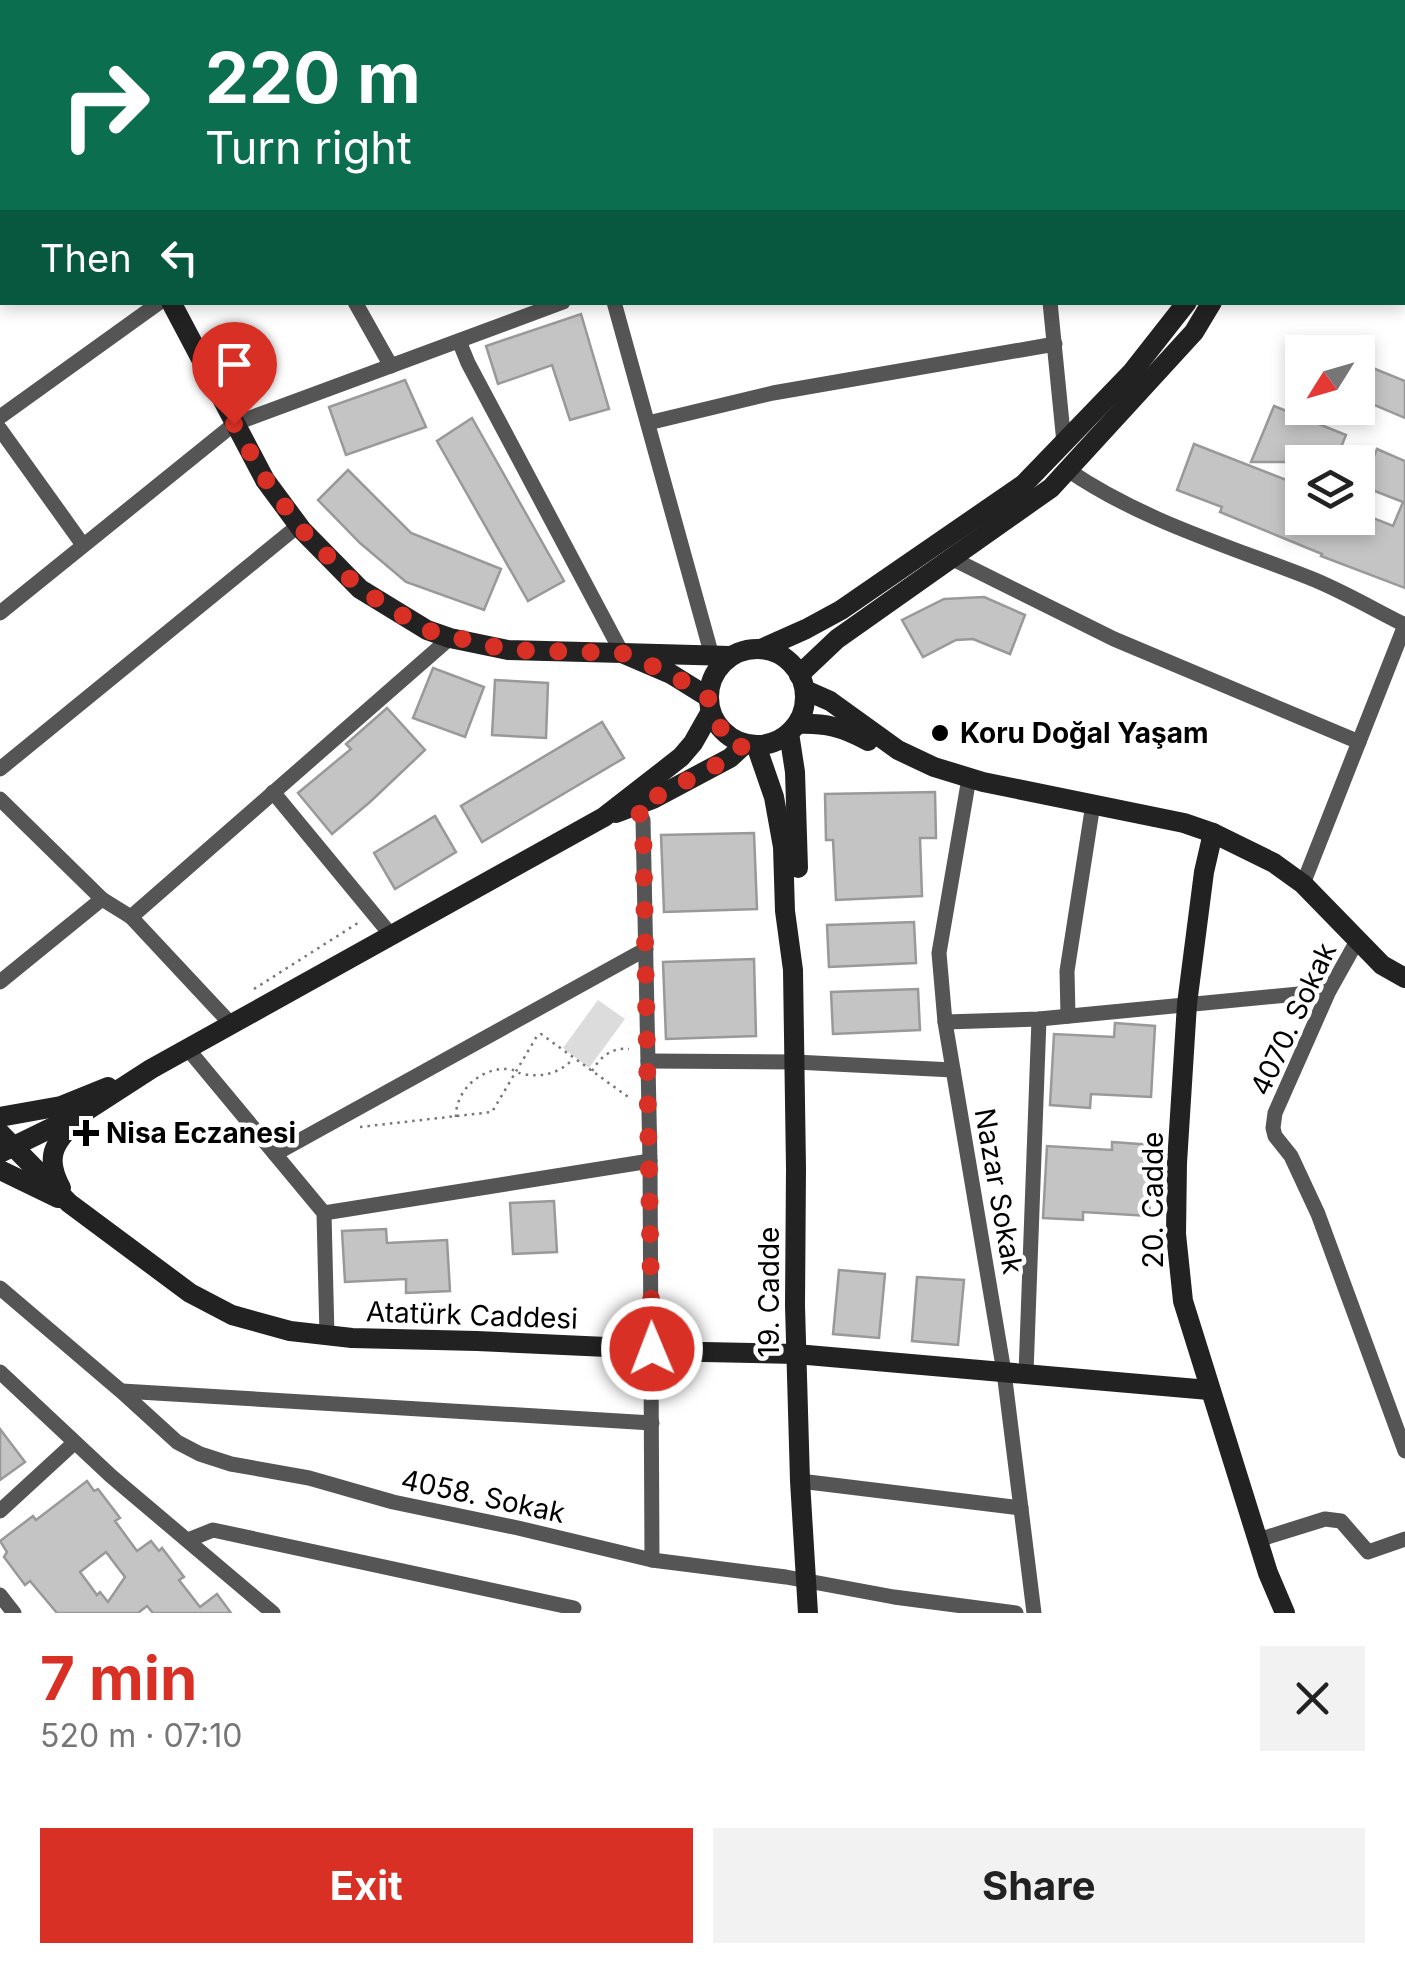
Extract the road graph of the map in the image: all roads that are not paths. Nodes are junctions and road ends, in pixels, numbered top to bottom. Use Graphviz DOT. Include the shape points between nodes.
graph roads {
  1 [pos="156,305"];
  2 [pos="173,305"];
  3 [pos="357,305"];
  4 [pos="554,305"];
  5 [pos="615,305"];
  6 [pos="1050,305"];
  7 [pos="1184,305"];
  8 [pos="1210,305"];
  9 [pos="459,341"];
  10 [pos="1055,344"];
  11 [pos="391,366"];
  12 [pos="0,417"];
  13 [pos="648,423"];
  14 [pos="234,424"];
  15 [pos="0,429"];
  16 [pos="1064,443"];
  17 [pos="1068,470"];
  18 [pos="299,525"];
  19 [pos="83,545"];
  20 [pos="953,558"];
  21 [pos="0,613"];
  22 [pos="1405,625"];
  23 [pos="450,638"];
  24 [pos="761,649"];
  25 [pos="622,653"];
  26 [pos="721,656"];
  27 [pos="802,682"];
  28 [pos="709,705"];
  29 [pos="793,728"];
  30 [pos="1360,742"];
  31 [pos="750,745"];
  32 [pos="898,750"];
  33 [pos="0,769"];
  34 [pos="970,778"];
  35 [pos="273,792"];
  36 [pos="0,799"];
  37 [pos="1092,804"];
  38 [pos="636,807"];
  39 [pos="604,817"];
  40 [pos="1213,833"];
  41 [pos="1304,884"];
  42 [pos="102,899"];
  43 [pos="131,917"];
  44 [pos="391,935"];
  45 [pos="1357,941"];
  46 [pos="646,949"];
  47 [pos="793,970"];
  48 [pos="2,977"];
  49 [pos="1405,978"];
  50 [pos="1330,991"];
  51 [pos="1187,1004"];
  52 [pos="1068,1016"];
  53 [pos="1038,1019"];
  54 [pos="946,1022"];
  55 [pos="231,1024"];
  56 [pos="187,1048"];
  57 [pos="642,1056"];
  58 [pos="795,1062"];
  59 [pos="151,1068"];
  60 [pos="953,1070"];
  61 [pos="86,1111"];
  62 [pos="0,1117"];
  63 [pos="5,1144"];
  64 [pos="275,1154"];
  65 [pos="650,1161"];
  66 [pos="0,1170"];
  67 [pos="68,1202"];
  68 [pos="324,1213"];
  69 [pos="0,1288"];
  70 [pos="326,1336"];
  71 [pos="652,1349"];
  72 [pos="796,1354"];
  73 [pos="0,1372"];
  74 [pos="1015,1373"];
  75 [pos="1209,1390"];
  76 [pos="122,1391"];
  77 [pos="652,1424"];
  78 [pos="74,1443"];
  79 [pos="1405,1451"];
  80 [pos="800,1481"];
  81 [pos="1021,1508"];
  82 [pos="0,1511"];
  83 [pos="1405,1539"];
  84 [pos="188,1540"];
  85 [pos="1258,1540"];
  86 [pos="652,1560"];
  87 [pos="806,1581"];
  88 [pos="0,1595"];
  89 [pos="571,1610"];
  90 [pos="14,1613"];
  91 [pos="273,1613"];
  92 [pos="808,1613"];
  93 [pos="1016,1613"];
  94 [pos="1034,1613"];
  95 [pos="1285,1613"];
  1 -- 12 [label="street"];
  2 -- 14 [label="street"];
  3 -- 11 [label="street"];
  4 -- 9 [label="street"];
  5 -- 13 [label="street"];
  6 -- 10 [label="street"];
  7 -- 16 [label="street"];
  8 -- 17 [label="street" via="1194,332"];
  9 -- 11 [label="street"];
  9 -- 25 [label="street"];
  10 -- 13 [label="street" via="773,393"];
  10 -- 16 [label="street"];
  11 -- 14 [label="street"];
  13 -- 26 [label="street"];
  14 -- 18 [label="street"];
  14 -- 19 [label="street"];
  15 -- 19 [label="street"];
  16 -- 24 [label="street" via="1024,484 912,562 841,610"];
  17 -- 20 [label="street"];
  17 -- 22 [label="street" via="1152,516 1321,583"];
  18 -- 23 [label="street" via="360,589"];
  18 -- 33 [label="street"];
  19 -- 21 [label="street"];
  20 -- 27 [label="street" via="836,639"];
  20 -- 30 [label="street" via="1114,638"];
  22 -- 30 [label="street"];
  23 -- 25 [label="street" via="508,650"];
  23 -- 35 [label="street"];
  24 -- 26 [label="street"];
  24 -- 27 [label="street" via="790,662"];
  25 -- 26 [label="street"];
  25 -- 28 [label="street" via="671,674"];
  26 -- 28 [label="street"];
  27 -- 29 [label="street" via="804,706"];
  27 -- 32 [label="street"];
  28 -- 31 [label="street" via="718,727"];
  28 -- 39 [label="street" via="681,757"];
  29 -- 31 [label="street" via="776,742"];
  29 -- 32 [label="street" via="824,723"];
  29 -- 47 [label="street" via="799,921"];
  30 -- 41 [label="street"];
  31 -- 38 [label="street"];
  31 -- 47 [label="street" via="774,797"];
  32 -- 34 [label="street"];
  34 -- 37 [label="street"];
  34 -- 54 [label="street, Nazar Sokak" via="939,953"];
  35 -- 43 [label="street"];
  35 -- 44 [label="street"];
  36 -- 42 [label="street"];
  37 -- 40 [label="street"];
  37 -- 52 [label="street" via="1067,971"];
  38 -- 39 [label="street"];
  38 -- 46 [label="street" via="643,820"];
  39 -- 44 [label="street"];
  40 -- 41 [label="street"];
  40 -- 51 [label="street, 20. Cadde"];
  41 -- 45 [label="street"];
  42 -- 43 [label="street"];
  42 -- 48 [label="street"];
  43 -- 55 [label="street"];
  44 -- 55 [label="street"];
  45 -- 49 [label="street"];
  45 -- 50 [label="street, 4070. Sokak"];
  46 -- 57 [label="street"];
  46 -- 64 [label="street"];
  47 -- 58 [label="street, 19. Cadde"];
  50 -- 51 [label="street"];
  50 -- 79 [label="street, 4070. Sokak" via="1273,1128 1318,1214"];
  51 -- 52 [label="street"];
  51 -- 75 [label="street, 20. Cadde" via="1176,1234 1183,1301"];
  52 -- 53 [label="street"];
  53 -- 54 [label="street"];
  53 -- 74 [label="street"];
  54 -- 60 [label="street, Nazar Sokak"];
  55 -- 56 [label="street"];
  56 -- 59 [label="street"];
  56 -- 64 [label="street"];
  57 -- 58 [label="street"];
  57 -- 65 [label="street"];
  58 -- 60 [label="street"];
  58 -- 72 [label="street, 19. Cadde"];
  59 -- 61 [label="street"];
  59 -- 62 [label="street" via="61,1106"];
  60 -- 74 [label="street, Nazar Sokak"];
  61 -- 63 [label="street"];
  61 -- 67 [label="street" via="56,1144 50,1162"];
  63 -- 67 [label="street, Atatürk Caddesi"];
  64 -- 68 [label="street"];
  65 -- 68 [label="street"];
  65 -- 71 [label="street"];
  66 -- 67 [label="street, Atatürk Caddesi"];
  67 -- 70 [label="street, Atatürk Caddesi" via="190,1293 232,1315"];
  68 -- 70 [label="street"];
  69 -- 76 [label="street, 4058. Sokak"];
  70 -- 71 [label="street, Atatürk Caddesi"];
  71 -- 72 [label="street, Atatürk Caddesi"];
  71 -- 77 [label="street"];
  72 -- 74 [label="street, Atatürk Caddesi"];
  72 -- 80 [label="street, 19. Cadde"];
  73 -- 78 [label="street"];
  74 -- 75 [label="street, Atatürk Caddesi"];
  74 -- 81 [label="street, Nazar Sokak"];
  75 -- 85 [label="street, 20. Cadde"];
  76 -- 77 [label="street"];
  76 -- 86 [label="street, 4058. Sokak" via="177,1442 231,1464"];
  77 -- 86 [label="street"];
  78 -- 82 [label="street"];
  78 -- 84 [label="street"];
  80 -- 81 [label="street"];
  80 -- 87 [label="street, 19. Cadde"];
  81 -- 94 [label="street, Nazar Sokak"];
  83 -- 85 [label="street" via="1368,1552 1342,1521 1325,1519"];
  84 -- 89 [label="street" via="213,1530"];
  84 -- 91 [label="street"];
  85 -- 95 [label="street, 20. Cadde"];
  86 -- 87 [label="street, 4058. Sokak"];
  87 -- 92 [label="street, 19. Cadde"];
  87 -- 93 [label="street, 4058. Sokak"];
  88 -- 90 [label="street"];
}
